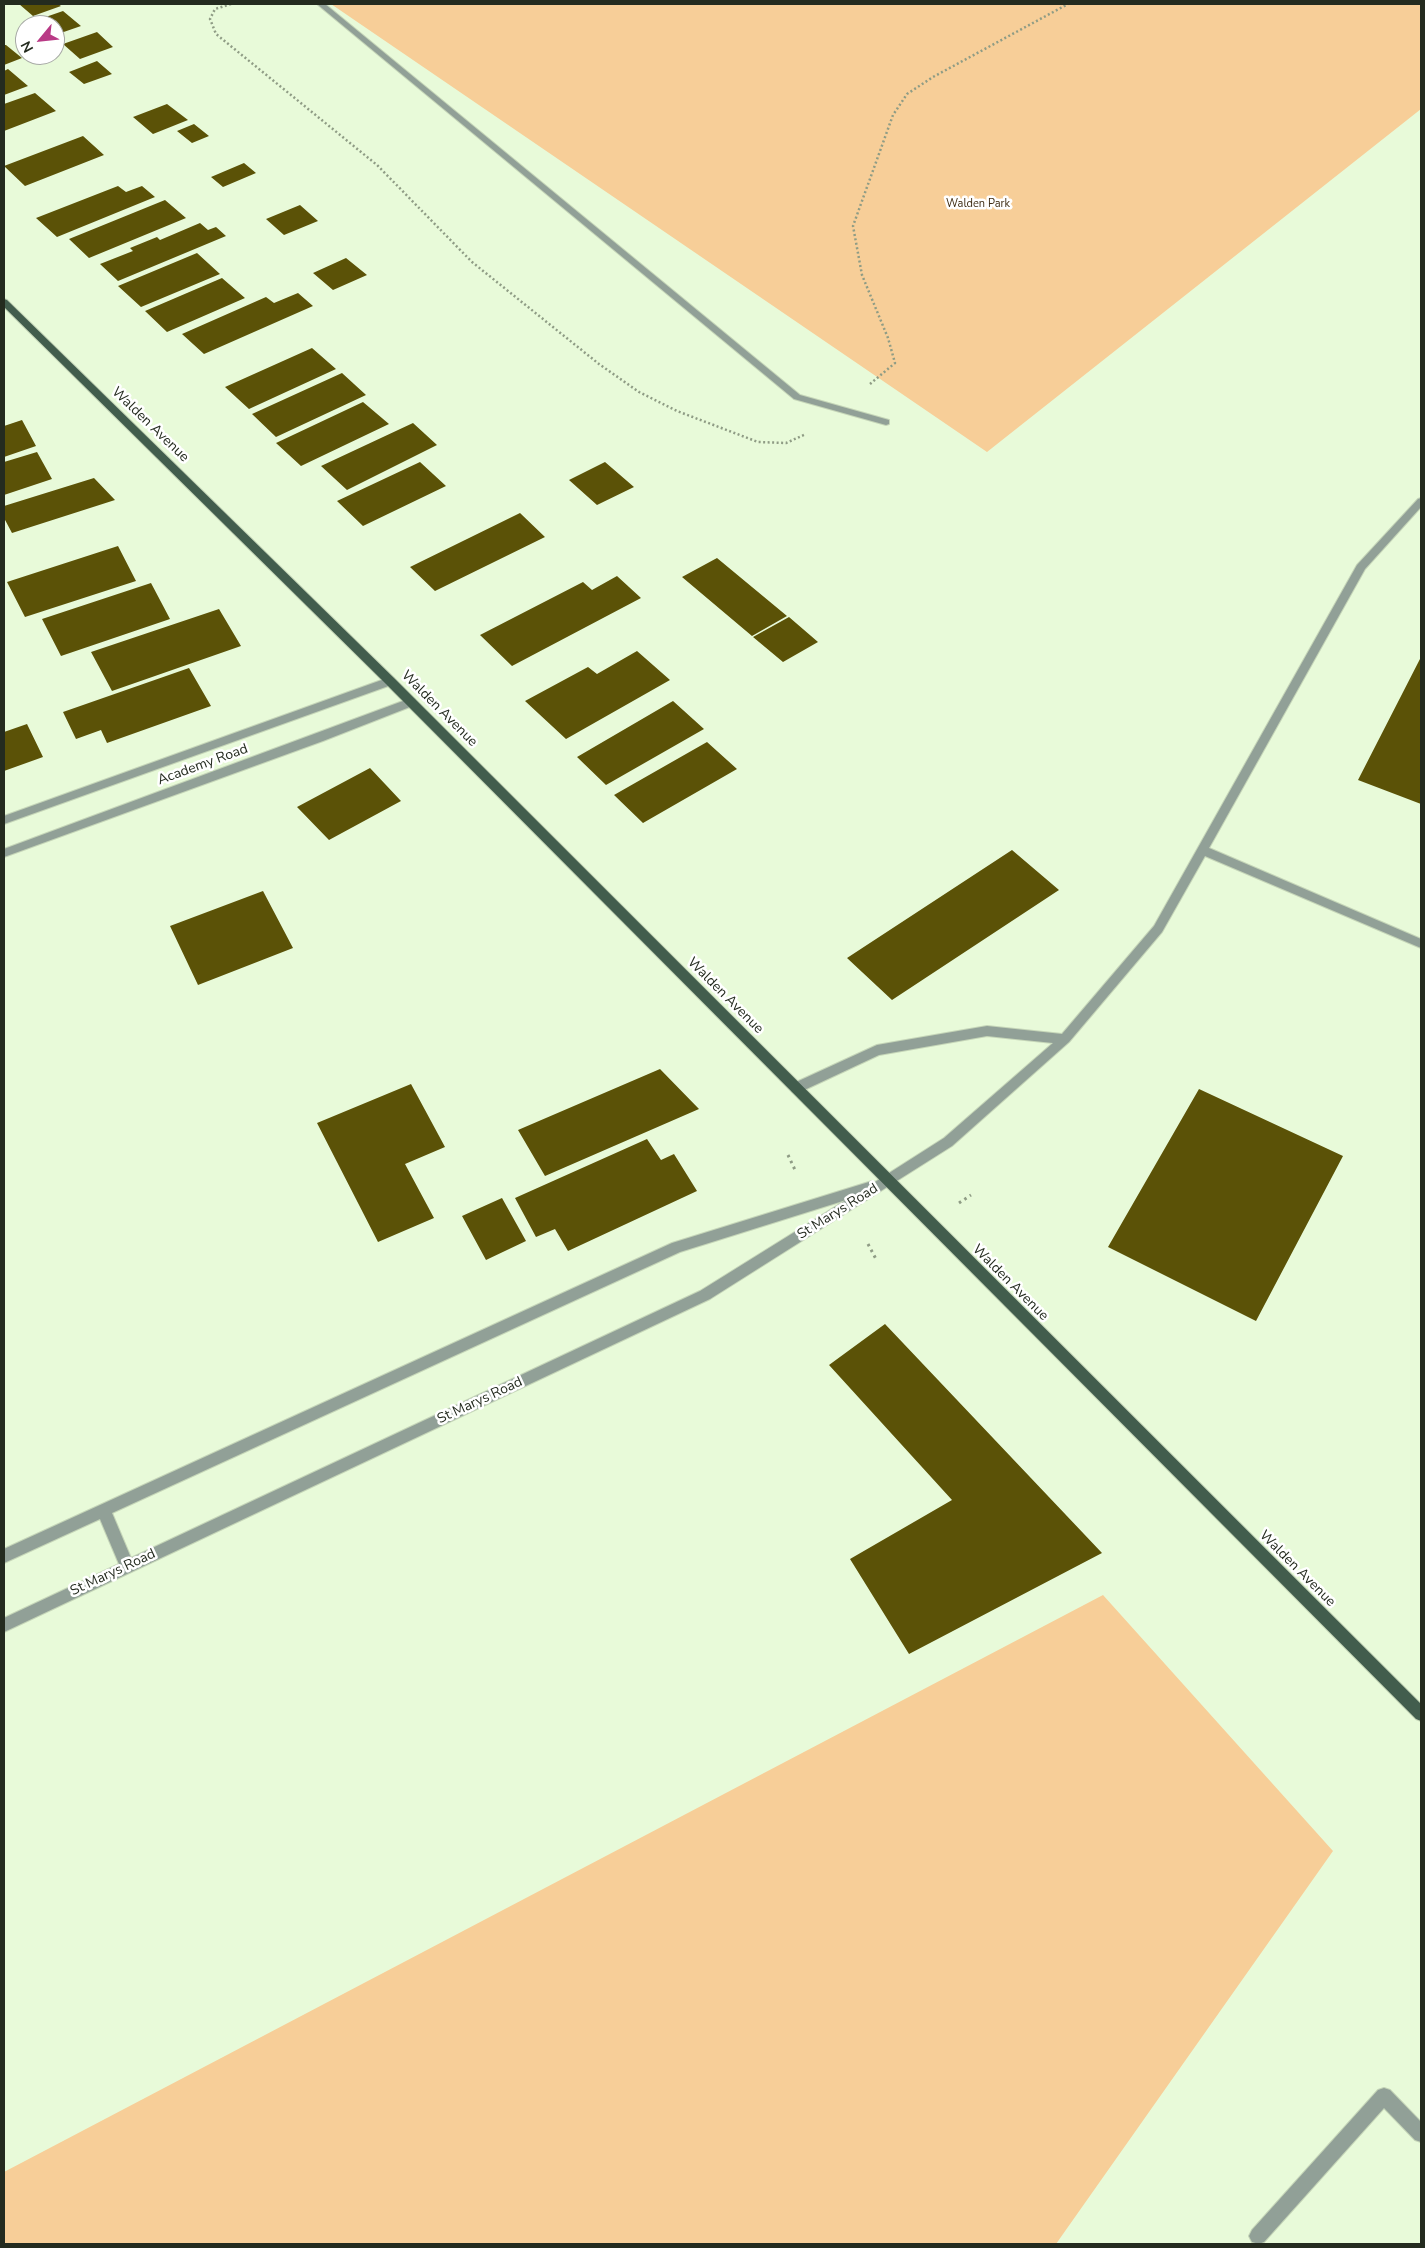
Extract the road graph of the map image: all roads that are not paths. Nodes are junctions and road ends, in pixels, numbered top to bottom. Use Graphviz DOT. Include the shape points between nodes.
graph roads {
  1 [pos="321,4"];
  2 [pos="5,305"];
  3 [pos="886,422"];
  4 [pos="1421,501"];
  5 [pos="390,681"];
  6 [pos="411,702"];
  7 [pos="4,820"];
  8 [pos="1202,850"];
  9 [pos="4,853"];
  10 [pos="1421,944"];
  11 [pos="1065,1039"];
  12 [pos="796,1088"];
  13 [pos="888,1181"];
  14 [pos="104,1510"];
  15 [pos="4,1556"];
  16 [pos="127,1567"];
  17 [pos="4,1625"];
  18 [pos="1421,1714"];
  19 [pos="1421,2134"];
  20 [pos="1258,2236"];
  1 -- 3 [label="street" via="798,397"];
  2 -- 5 [label="main road, Walden Avenue"];
  4 -- 8 [label="street" via="1361,567"];
  5 -- 6 [label="main road, Walden Avenue"];
  5 -- 7 [label="street, Academy Road"];
  6 -- 9 [label="street, Academy Road"];
  6 -- 12 [label="main road, Walden Avenue"];
  8 -- 10 [label="street"];
  8 -- 11 [label="street" via="1158,929"];
  11 -- 12 [label="street" via="986,1031 878,1050"];
  11 -- 13 [label="street" via="948,1142"];
  12 -- 13 [label="main road, Walden Avenue"];
  13 -- 14 [label="street, St Marys Road" via="677,1246"];
  13 -- 16 [label="street, St Marys Road" via="705,1295"];
  13 -- 18 [label="main road, Walden Avenue"];
  14 -- 15 [label="street, St Marys Road"];
  14 -- 16 [label="street"];
  16 -- 17 [label="street, St Marys Road"];
  19 -- 20 [label="street" via="1384,2096"];
}
